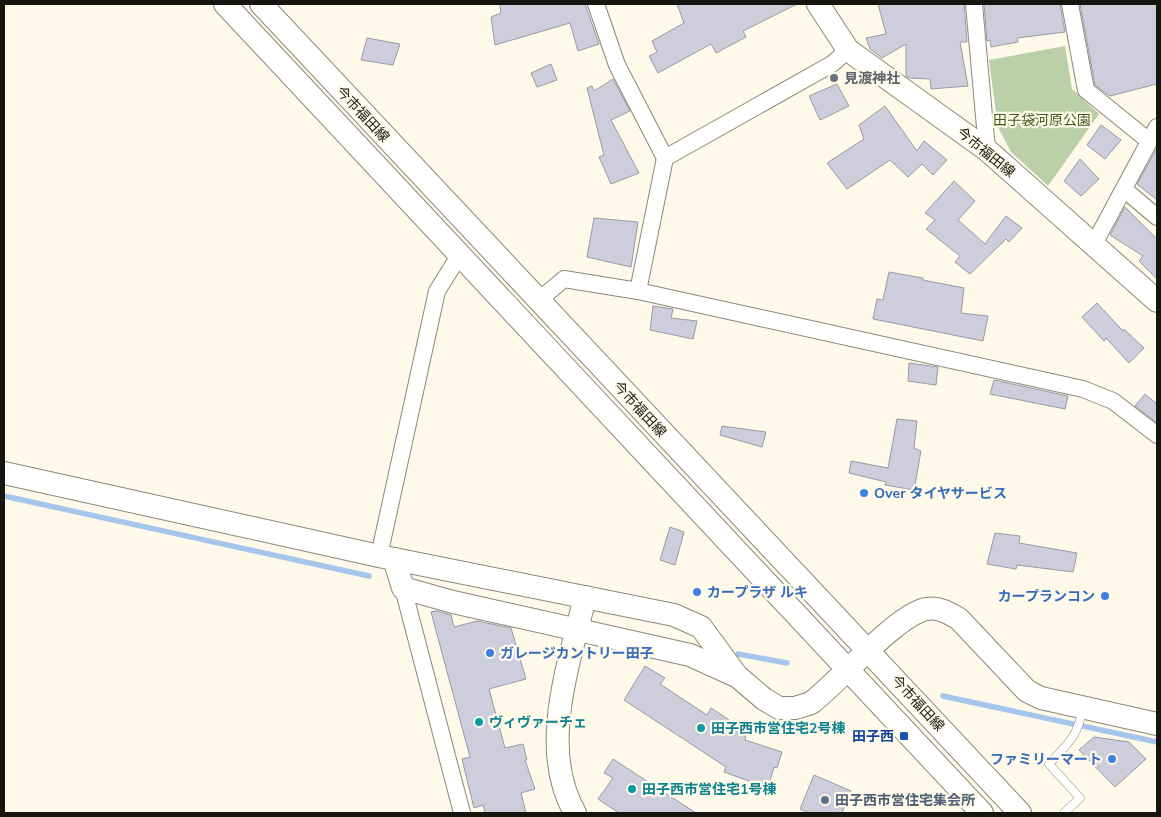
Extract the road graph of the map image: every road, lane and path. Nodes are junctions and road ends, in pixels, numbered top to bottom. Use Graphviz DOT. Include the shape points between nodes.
graph roads {
  1 [pos="225,4"];
  2 [pos="260,4"];
  3 [pos="596,4"];
  4 [pos="818,4"];
  5 [pos="974,4"];
  6 [pos="1070,4"];
  7 [pos="848,50"];
  8 [pos="1157,127"];
  9 [pos="1149,142"];
  10 [pos="987,150"];
  11 [pos="665,158"];
  12 [pos="1125,190"];
  13 [pos="1157,217"];
  14 [pos="1094,244"];
  15 [pos="459,256"];
  16 [pos="638,291"];
  17 [pos="538,301"];
  18 [pos="1157,301"];
  19 [pos="1157,435"];
  20 [pos="4,473"];
  21 [pos="386,557"];
  22 [pos="403,588"];
  23 [pos="585,597"];
  24 [pos="578,630"];
  25 [pos="868,652"];
  26 [pos="848,671"];
  27 [pos="737,676"];
  28 [pos="1080,718"];
  29 [pos="1157,724"];
  30 [pos="462,813"];
  31 [pos="575,813"];
  32 [pos="982,813"];
  33 [pos="1020,813"];
  34 [pos="1064,813"];
  1 -- 15 [label="main road, 今市福田線"];
  2 -- 17 [label="main road, 今市福田線"];
  3 -- 11 [label="street" via="617,65"];
  4 -- 7 [label="main road, 今市福田線"];
  5 -- 10 [label="street"];
  6 -- 9 [label="street" via="1086,90"];
  7 -- 10 [label="main road, 今市福田線"];
  7 -- 11 [label="street" via="832,64"];
  8 -- 9 [label="street"];
  9 -- 12 [label="street"];
  10 -- 14 [label="main road, 今市福田線"];
  11 -- 16 [label="street"];
  12 -- 13 [label="street"];
  12 -- 14 [label="street"];
  14 -- 18 [label="main road, 今市福田線"];
  15 -- 21 [label="street" via="437,291"];
  15 -- 26 [label="main road, 今市福田線"];
  16 -- 17 [label="street" via="564,279"];
  16 -- 19 [label="street" via="1083,389 1113,401"];
  17 -- 25 [label="main road, 今市福田線"];
  20 -- 21 [label="main road"];
  21 -- 22 [label="main road"];
  21 -- 23 [label="main road"];
  22 -- 24 [label="main road"];
  22 -- 30 [label="street"];
  23 -- 24 [label="main road"];
  23 -- 27 [label="main road" via="674,615 701,627"];
  24 -- 27 [label="main road" via="690,655"];
  24 -- 31 [label="main road" via="558,713 556,742 560,775"];
  25 -- 26 [label="main road"];
  25 -- 28 [label="main road" via="913,613 927,609 945,611 959,619 1027,691"];
  25 -- 33 [label="main road, 今市福田線"];
  26 -- 27 [label="main road" via="811,703 795,708 780,708 772,704"];
  26 -- 32 [label="main road, 今市福田線"];
  28 -- 29 [label="main road"];
  28 -- 34 [label="lane" via="1074,738 1049,764 1080,798"];
}
